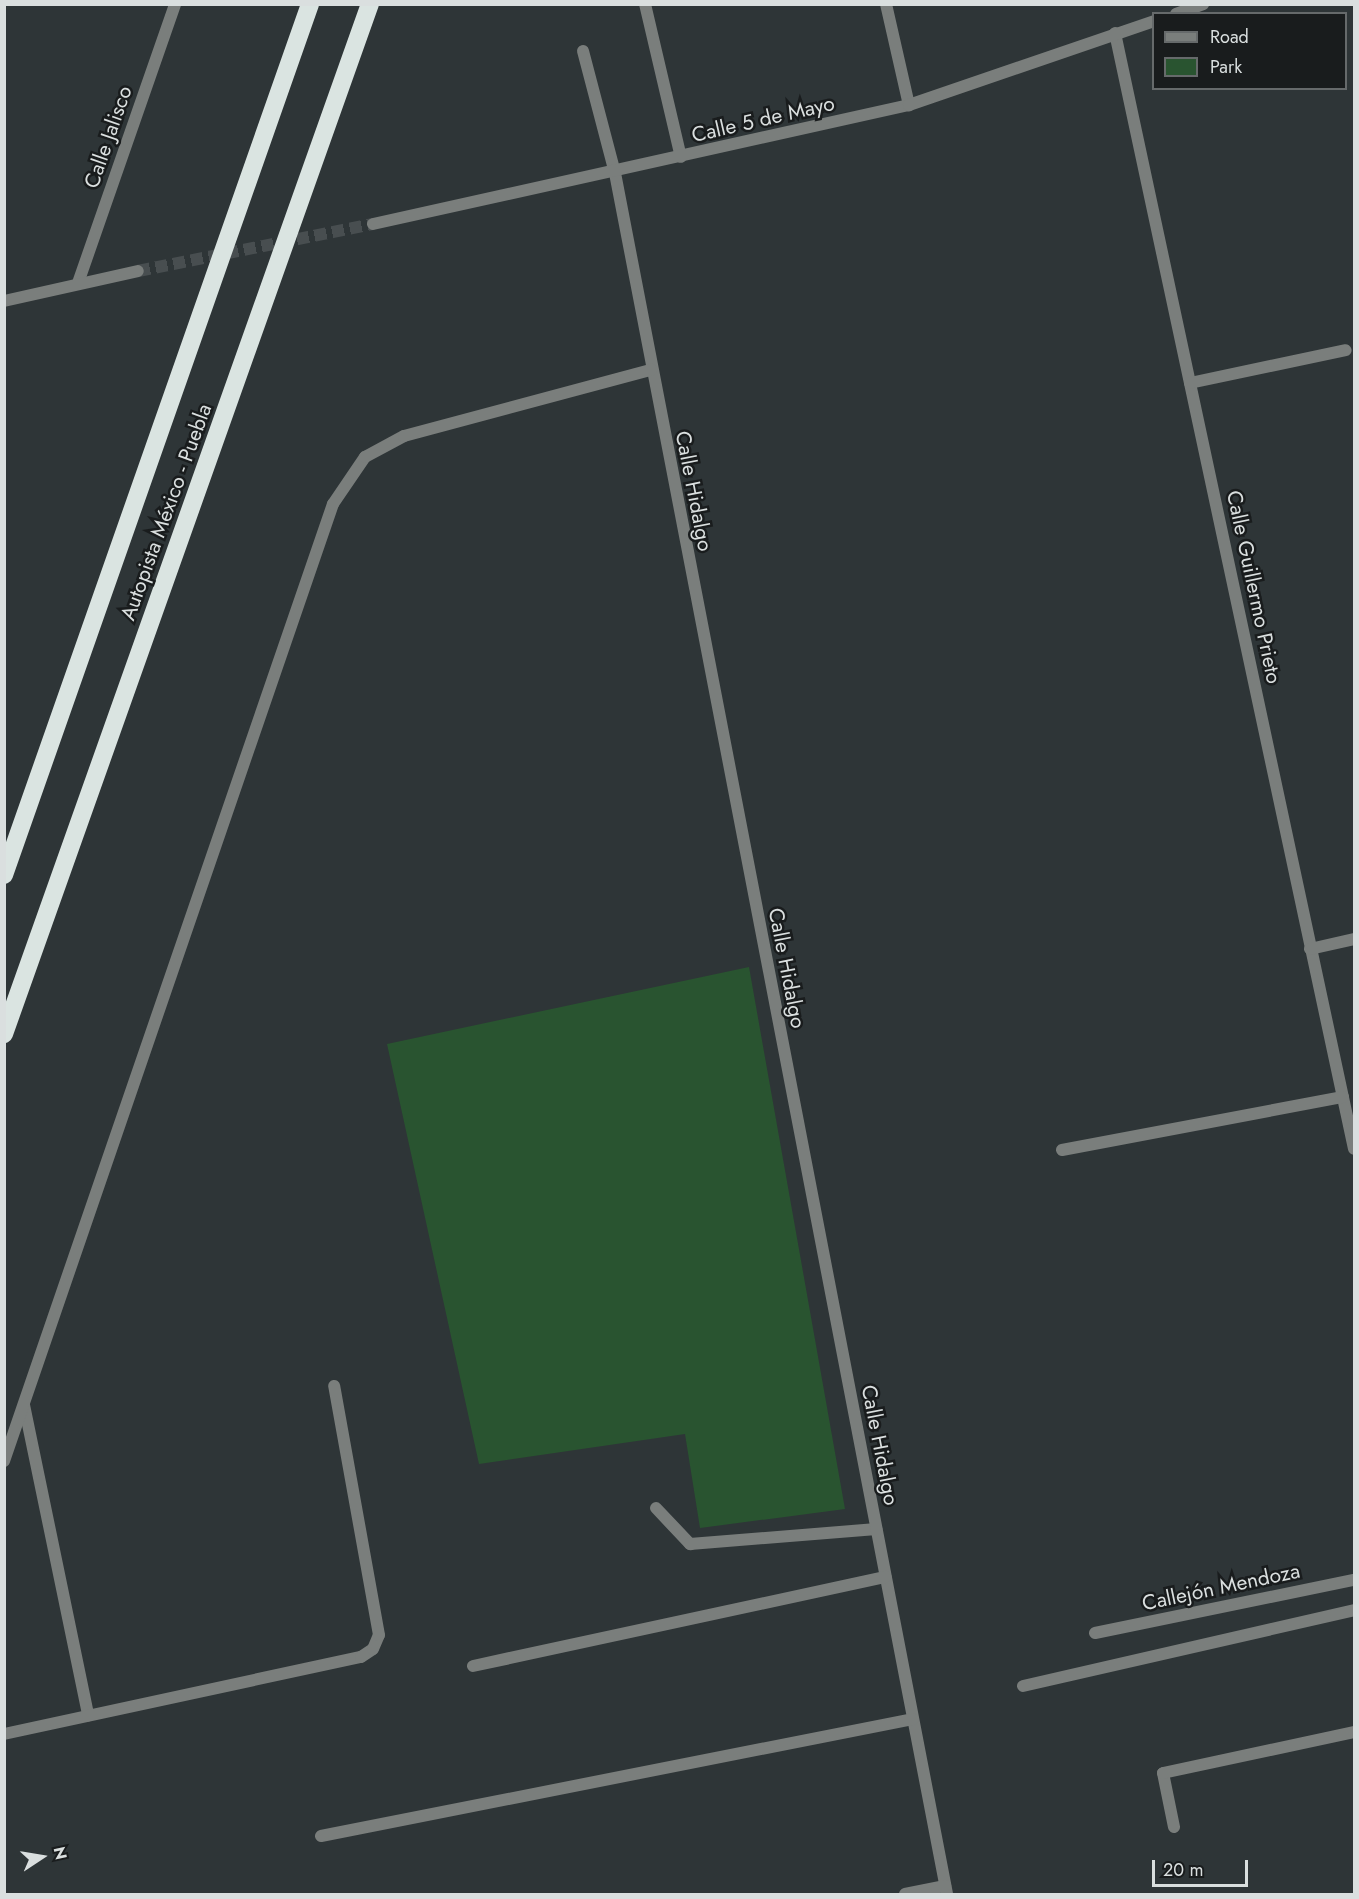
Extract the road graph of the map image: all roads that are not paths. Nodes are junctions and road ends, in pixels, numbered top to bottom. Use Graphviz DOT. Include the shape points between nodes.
graph roads {
  1 [pos="175,4"];
  2 [pos="310,4"];
  3 [pos="370,4"];
  4 [pos="645,4"];
  5 [pos="886,4"];
  6 [pos="1203,4"];
  7 [pos="1181,12"];
  8 [pos="1152,22"];
  9 [pos="1115,33"];
  10 [pos="583,51"];
  11 [pos="909,105"];
  12 [pos="681,157"];
  13 [pos="615,172"];
  14 [pos="373,224"];
  15 [pos="138,271"];
  16 [pos="78,283"];
  17 [pos="4,301"];
  18 [pos="1346,350"];
  19 [pos="651,370"];
  20 [pos="1190,382"];
  21 [pos="4,875"];
  22 [pos="1354,939"];
  23 [pos="1310,949"];
  24 [pos="4,1034"];
  25 [pos="1343,1097"];
  26 [pos="1354,1149"];
  27 [pos="1062,1150"];
  28 [pos="334,1386"];
  29 [pos="24,1404"];
  30 [pos="4,1461"];
  31 [pos="656,1508"];
  32 [pos="876,1529"];
  33 [pos="886,1577"];
  34 [pos="1354,1580"];
  35 [pos="1354,1610"];
  36 [pos="1095,1633"];
  37 [pos="472,1666"];
  38 [pos="1023,1686"];
  39 [pos="88,1715"];
  40 [pos="913,1719"];
  41 [pos="1354,1732"];
  42 [pos="4,1734"];
  43 [pos="1174,1827"];
  44 [pos="321,1836"];
  45 [pos="946,1890"];
  46 [pos="905,1894"];
  1 -- 16 [label="street, Calle Jalisco"];
  2 -- 21 [label="highway, Autopista México - Puebla"];
  3 -- 24 [label="highway, Autopista México - Puebla"];
  4 -- 12 [label="street"];
  5 -- 11 [label="street"];
  6 -- 7 [label="street"];
  8 -- 9 [label="street, Calle 5 de Mayo"];
  9 -- 11 [label="street, Calle 5 de Mayo"];
  9 -- 20 [label="street, Calle Guillermo Prieto"];
  10 -- 13 [label="street, Calle Hidalgo"];
  11 -- 12 [label="street, Calle 5 de Mayo"];
  12 -- 13 [label="street, Calle 5 de Mayo"];
  13 -- 14 [label="street, Calle 5 de Mayo"];
  13 -- 19 [label="street, Calle Hidalgo"];
  15 -- 16 [label="street"];
  16 -- 17 [label="street"];
  18 -- 20 [label="street"];
  19 -- 29 [label="street" via="404,436 365,457 333,504"];
  19 -- 32 [label="street, Calle Hidalgo"];
  20 -- 23 [label="street, Calle Guillermo Prieto"];
  22 -- 23 [label="street"];
  23 -- 25 [label="street, Calle Guillermo Prieto"];
  25 -- 26 [label="street, Calle Guillermo Prieto"];
  25 -- 27 [label="street"];
  28 -- 39 [label="street" via="379,1635 373,1649 361,1657"];
  29 -- 30 [label="street"];
  29 -- 39 [label="street"];
  31 -- 32 [label="street" via="690,1544"];
  32 -- 33 [label="street, Calle Hidalgo"];
  33 -- 37 [label="street"];
  33 -- 40 [label="street, Calle Hidalgo"];
  34 -- 36 [label="street, Callejón Mendoza"];
  35 -- 38 [label="street"];
  39 -- 42 [label="street"];
  40 -- 44 [label="street"];
  40 -- 45 [label="street, Calle Hidalgo"];
  41 -- 43 [label="street" via="1163,1773"];
  45 -- 46 [label="street"];
}
